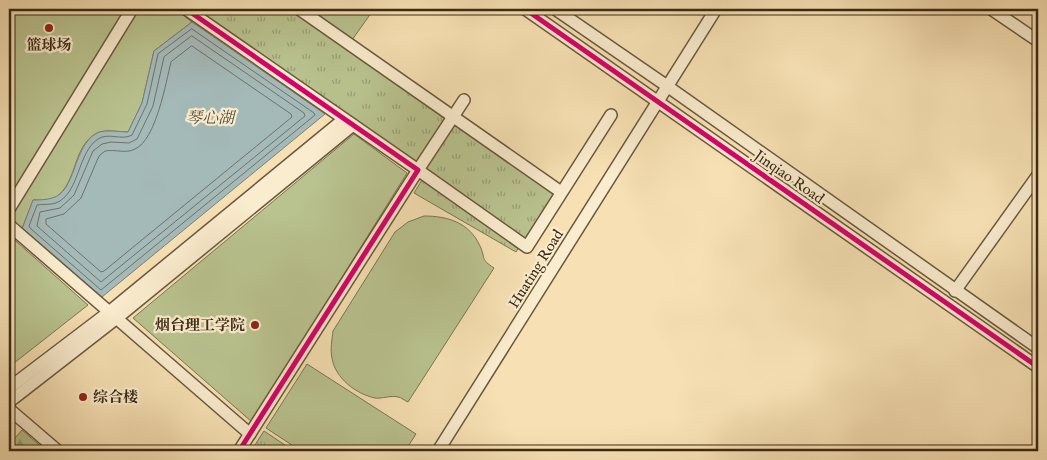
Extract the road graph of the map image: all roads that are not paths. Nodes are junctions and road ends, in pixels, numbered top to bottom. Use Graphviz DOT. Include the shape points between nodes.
graph roads {
  1 [pos="132,9"];
  2 [pos="186,9"];
  3 [pos="299,9"];
  4 [pos="525,9"];
  5 [pos="555,9"];
  6 [pos="716,9"];
  7 [pos="991,9"];
  8 [pos="1038,41"];
  9 [pos="667,86"];
  10 [pos="464,100"];
  11 [pos="658,102"];
  12 [pos="610,115"];
  13 [pos="348,122"];
  14 [pos="418,170"];
  15 [pos="1038,175"];
  16 [pos="561,192"];
  17 [pos="9,209"];
  18 [pos="9,225"];
  19 [pos="955,291"];
  20 [pos="113,315"];
  21 [pos="1038,348"];
  22 [pos="1038,367"];
  23 [pos="9,388"];
  24 [pos="9,402"];
  25 [pos="9,409"];
  26 [pos="250,434"];
  27 [pos="58,451"];
  28 [pos="239,451"];
  29 [pos="438,451"];
  1 -- 17 [label="street"];
  2 -- 13 [label="street"];
  3 -- 16 [label="street"];
  4 -- 11 [label="street, Jinqiao Road"];
  5 -- 9 [label="street, Jinqiao Road"];
  6 -- 9 [label="street"];
  7 -- 8 [label="street"];
  9 -- 11 [label="street, Huating Road"];
  9 -- 19 [label="street, Jinqiao Road"];
  10 -- 14 [label="street"];
  11 -- 22 [label="street, Jinqiao Road"];
  11 -- 29 [label="street, Huating Road"];
  12 -- 16 [label="street"];
  13 -- 14 [label="street"];
  13 -- 20 [label="street"];
  14 -- 16 [label="street" via="527,247"];
  14 -- 26 [label="street"];
  15 -- 19 [label="street"];
  18 -- 20 [label="street"];
  19 -- 21 [label="street, Jinqiao Road"];
  20 -- 23 [label="street"];
  20 -- 24 [label="street"];
  20 -- 26 [label="street"];
  25 -- 27 [label="street"];
  26 -- 28 [label="street"];
}
